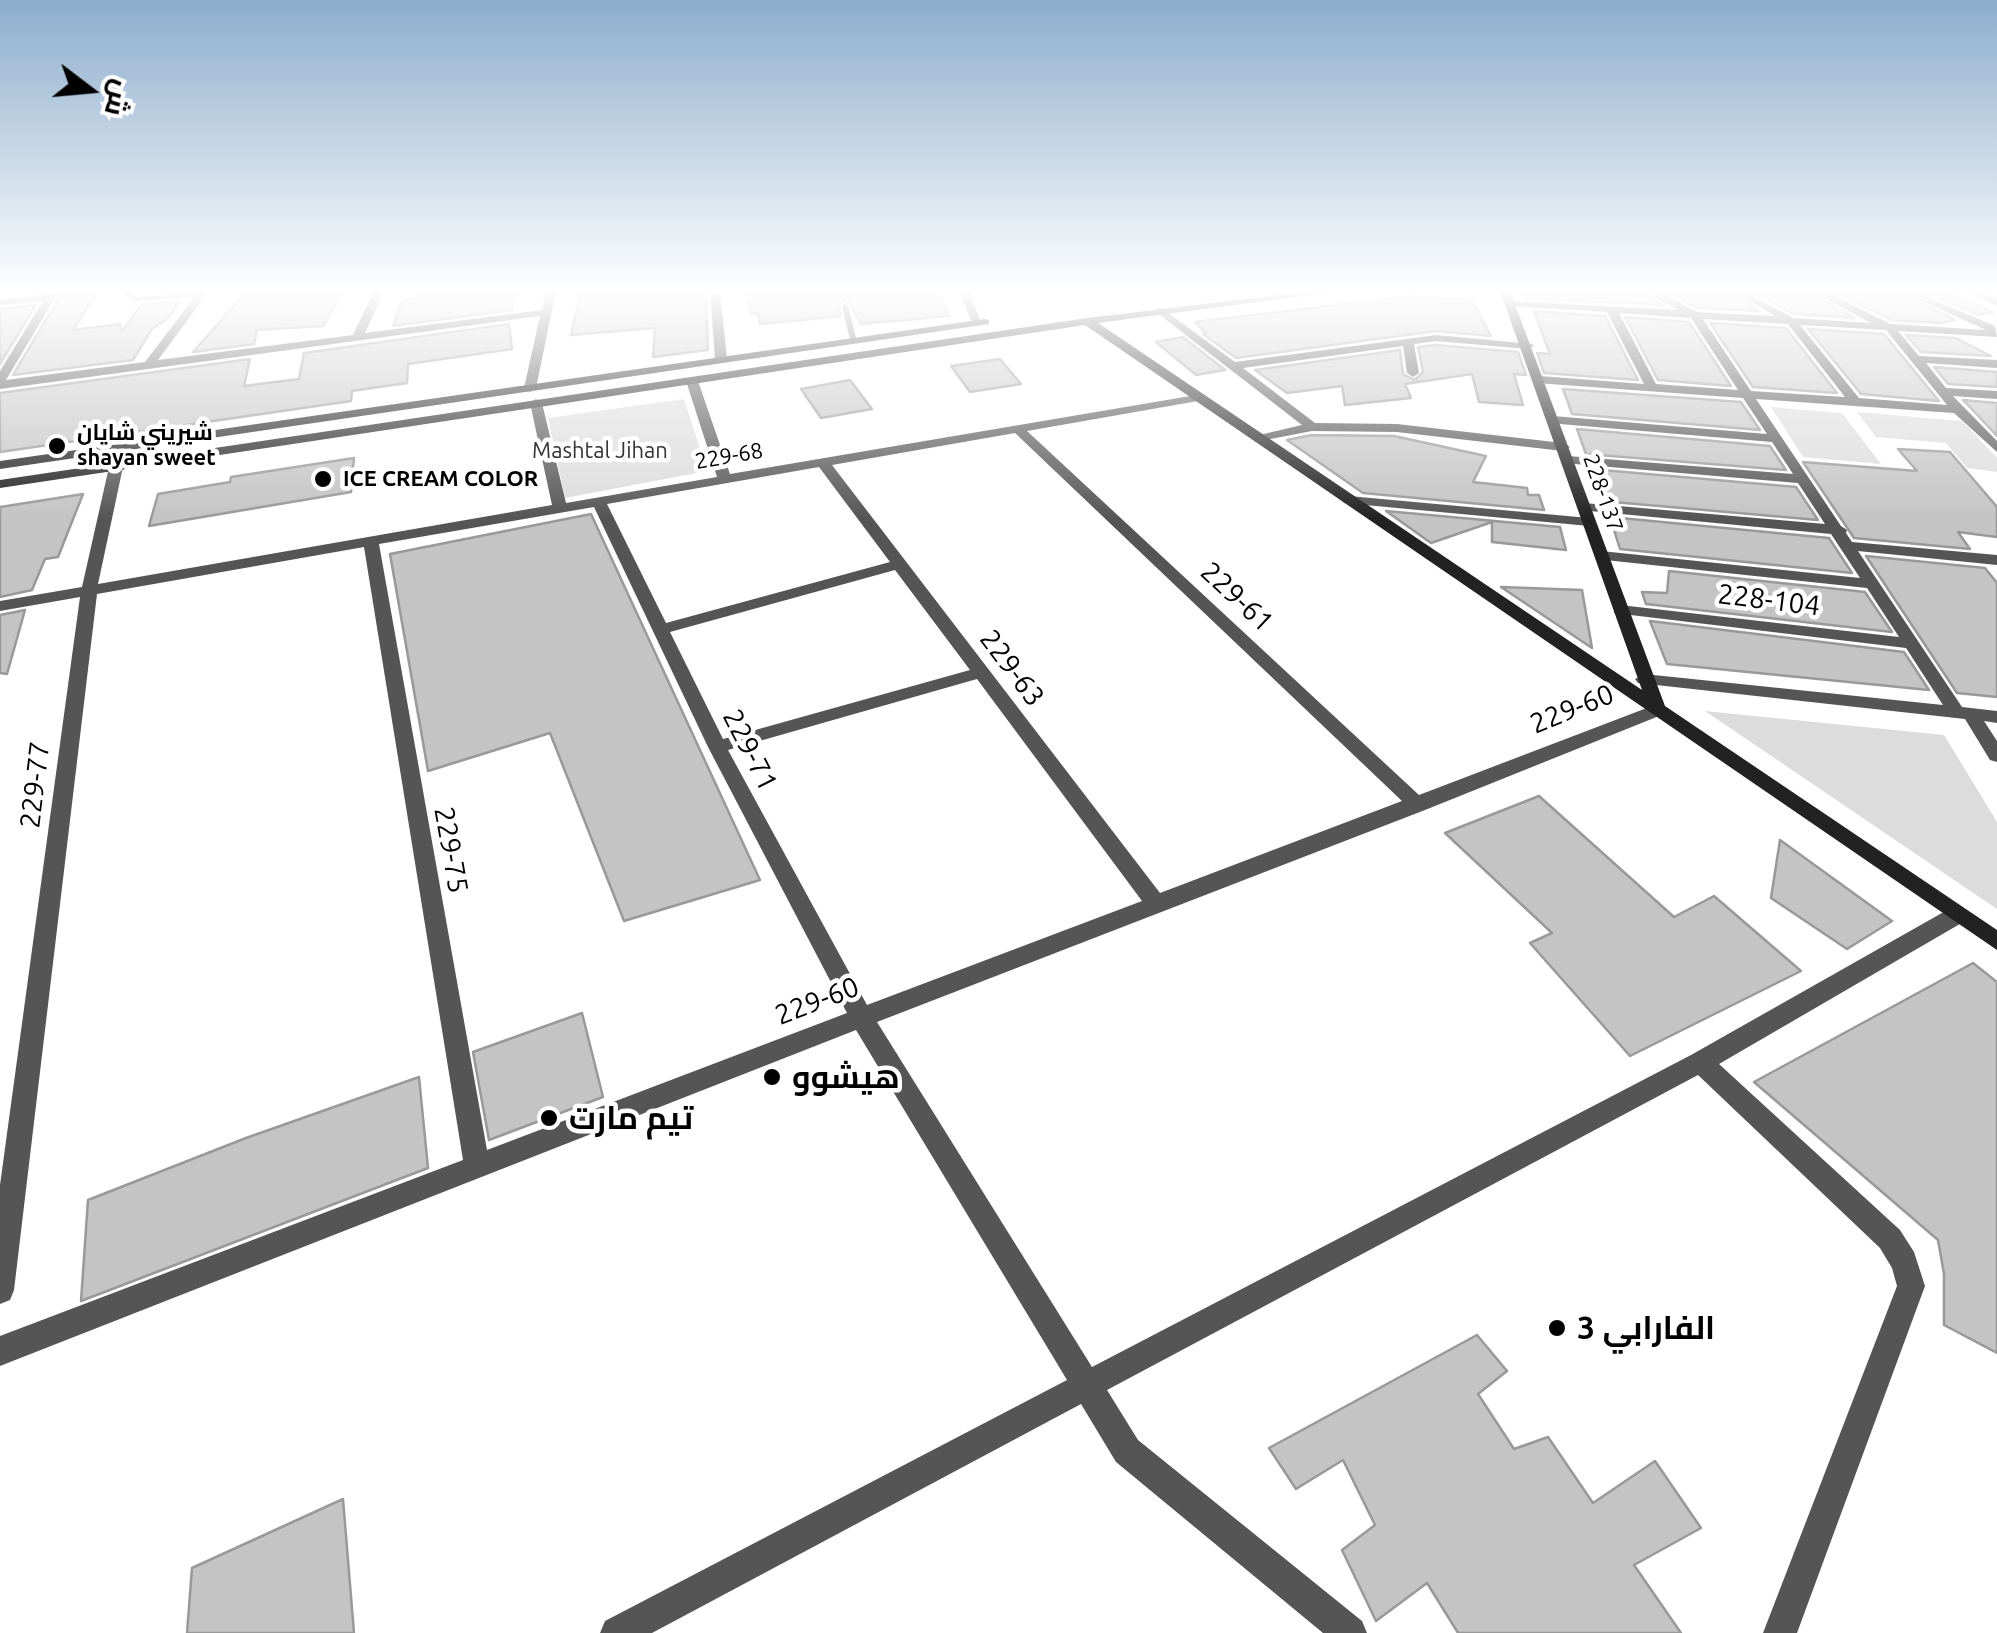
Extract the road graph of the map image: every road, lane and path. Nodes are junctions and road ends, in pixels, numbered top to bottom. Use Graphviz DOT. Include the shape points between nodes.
graph roads {
  1 [pos="118,367"];
  2 [pos="535,367"];
  3 [pos="667,367"];
  4 [pos="776,367"];
  5 [pos="1156,367"];
  6 [pos="1234,367"];
  7 [pos="1412,367"];
  8 [pos="1535,367"];
  9 [pos="1641,367"];
  10 [pos="1730,367"];
  11 [pos="1828,367"];
  12 [pos="1923,367"];
  13 [pos="1413,373"];
  14 [pos="692,380"];
  15 [pos="1540,380"];
  16 [pos="0,383"];
  17 [pos="530,388"];
  18 [pos="1652,388"];
  19 [pos="1942,390"];
  20 [pos="1748,394"];
  21 [pos="1997,394"];
  22 [pos="1198,396"];
  23 [pos="1855,402"];
  24 [pos="536,403"];
  25 [pos="1957,409"];
  26 [pos="1554,420"];
  27 [pos="1312,428"];
  28 [pos="1018,429"];
  29 [pos="1980,430"];
  30 [pos="1997,432"];
  31 [pos="1260,439"];
  32 [pos="1778,439"];
  33 [pos="1997,448"];
  34 [pos="1565,454"];
  35 [pos="823,463"];
  36 [pos="0,464"];
  37 [pos="116,467"];
  38 [pos="1805,479"];
  39 [pos="724,480"];
  40 [pos="0,484"];
  41 [pos="1349,500"];
  42 [pos="599,502"];
  43 [pos="560,510"];
  44 [pos="1586,514"];
  45 [pos="1840,530"];
  46 [pos="371,542"];
  47 [pos="1850,546"];
  48 [pos="1601,556"];
  49 [pos="899,564"];
  50 [pos="1993,564"];
  51 [pos="1874,584"];
  52 [pos="89,590"];
  53 [pos="0,606"];
  54 [pos="1620,610"];
  55 [pos="660,630"];
  56 [pos="1912,644"];
  57 [pos="982,672"];
  58 [pos="1644,679"];
  59 [pos="1658,710"];
  60 [pos="1964,714"];
  61 [pos="1997,717"];
  62 [pos="717,747"];
  63 [pos="1997,756"];
  64 [pos="1418,805"];
  65 [pos="1158,905"];
  66 [pos="1957,915"];
  67 [pos="1997,941"];
  68 [pos="862,1018"];
  69 [pos="1700,1062"];
  70 [pos="477,1167"];
  71 [pos="0,1290"];
  72 [pos="0,1351"];
  73 [pos="1085,1386"];
  74 [pos="617,1633"];
  75 [pos="1350,1633"];
  76 [pos="1780,1633"];
  1 -- 16 [label="street"];
  2 -- 17 [label="street"];
  3 -- 17 [label="main road"];
  4 -- 14 [label="main road"];
  5 -- 22 [label="main road"];
  6 -- 27 [label="street"];
  7 -- 13 [label="street"];
  8 -- 15 [label="main road, 228-137"];
  9 -- 18 [label="street"];
  10 -- 20 [label="street"];
  11 -- 23 [label="street"];
  12 -- 19 [label="street"];
  14 -- 24 [label="main road"];
  14 -- 39 [label="street"];
  15 -- 18 [label="street"];
  15 -- 26 [label="main road, 228-137"];
  17 -- 36 [label="main road"];
  18 -- 20 [label="street"];
  19 -- 21 [label="street"];
  19 -- 25 [label="street"];
  20 -- 23 [label="street"];
  20 -- 32 [label="street"];
  22 -- 28 [label="street, 229-68"];
  22 -- 31 [label="main road"];
  23 -- 25 [label="street"];
  24 -- 37 [label="main road"];
  24 -- 43 [label="street"];
  25 -- 29 [label="street"];
  26 -- 32 [label="street"];
  26 -- 34 [label="main road, 228-137"];
  27 -- 31 [label="street"];
  27 -- 34 [label="street" via="1397,428"];
  28 -- 35 [label="street, 229-68"];
  28 -- 64 [label="street, 229-61"];
  29 -- 30 [label="street"];
  29 -- 33 [label="street"];
  31 -- 41 [label="main road"];
  32 -- 38 [label="street"];
  34 -- 38 [label="street"];
  34 -- 44 [label="main road, 228-137"];
  35 -- 39 [label="street, 229-68"];
  35 -- 49 [label="street, 229-63"];
  37 -- 40 [label="main road"];
  37 -- 52 [label="street, 229-77"];
  38 -- 45 [label="street"];
  39 -- 42 [label="street, 229-68"];
  41 -- 44 [label="street"];
  41 -- 59 [label="main road"];
  42 -- 43 [label="street, 229-68"];
  42 -- 55 [label="street, 229-71"];
  43 -- 46 [label="street, 229-68"];
  44 -- 45 [label="street"];
  44 -- 48 [label="main road, 228-137"];
  45 -- 47 [label="street"];
  46 -- 52 [label="street, 229-68"];
  46 -- 70 [label="street, 229-75"];
  47 -- 50 [label="street"];
  47 -- 51 [label="street"];
  48 -- 51 [label="street"];
  48 -- 54 [label="main road, 228-137"];
  49 -- 55 [label="street"];
  49 -- 57 [label="street, 229-63"];
  51 -- 56 [label="street"];
  52 -- 53 [label="street, 229-68"];
  52 -- 71 [label="street, 229-77"];
  54 -- 56 [label="street, 228-104"];
  54 -- 58 [label="main road, 228-137"];
  55 -- 62 [label="street, 229-71"];
  56 -- 60 [label="street"];
  57 -- 62 [label="street"];
  57 -- 65 [label="street, 229-63"];
  58 -- 59 [label="main road, 228-137"];
  58 -- 60 [label="street"];
  59 -- 64 [label="street, 229-60"];
  59 -- 66 [label="main road"];
  60 -- 61 [label="street"];
  60 -- 63 [label="street"];
  62 -- 68 [label="street, 229-71"];
  64 -- 65 [label="street, 229-60"];
  65 -- 68 [label="street, 229-60"];
  66 -- 67 [label="main road"];
  66 -- 69 [label="street"];
  68 -- 70 [label="street, 229-60"];
  68 -- 73 [label="street, 229-71"];
  69 -- 73 [label="street"];
  69 -- 76 [label="street" via="1890,1239 1910,1286"];
  70 -- 72 [label="street, 229-60"];
  73 -- 74 [label="street"];
  73 -- 75 [label="street, 229-71" via="1127,1450"];
}
